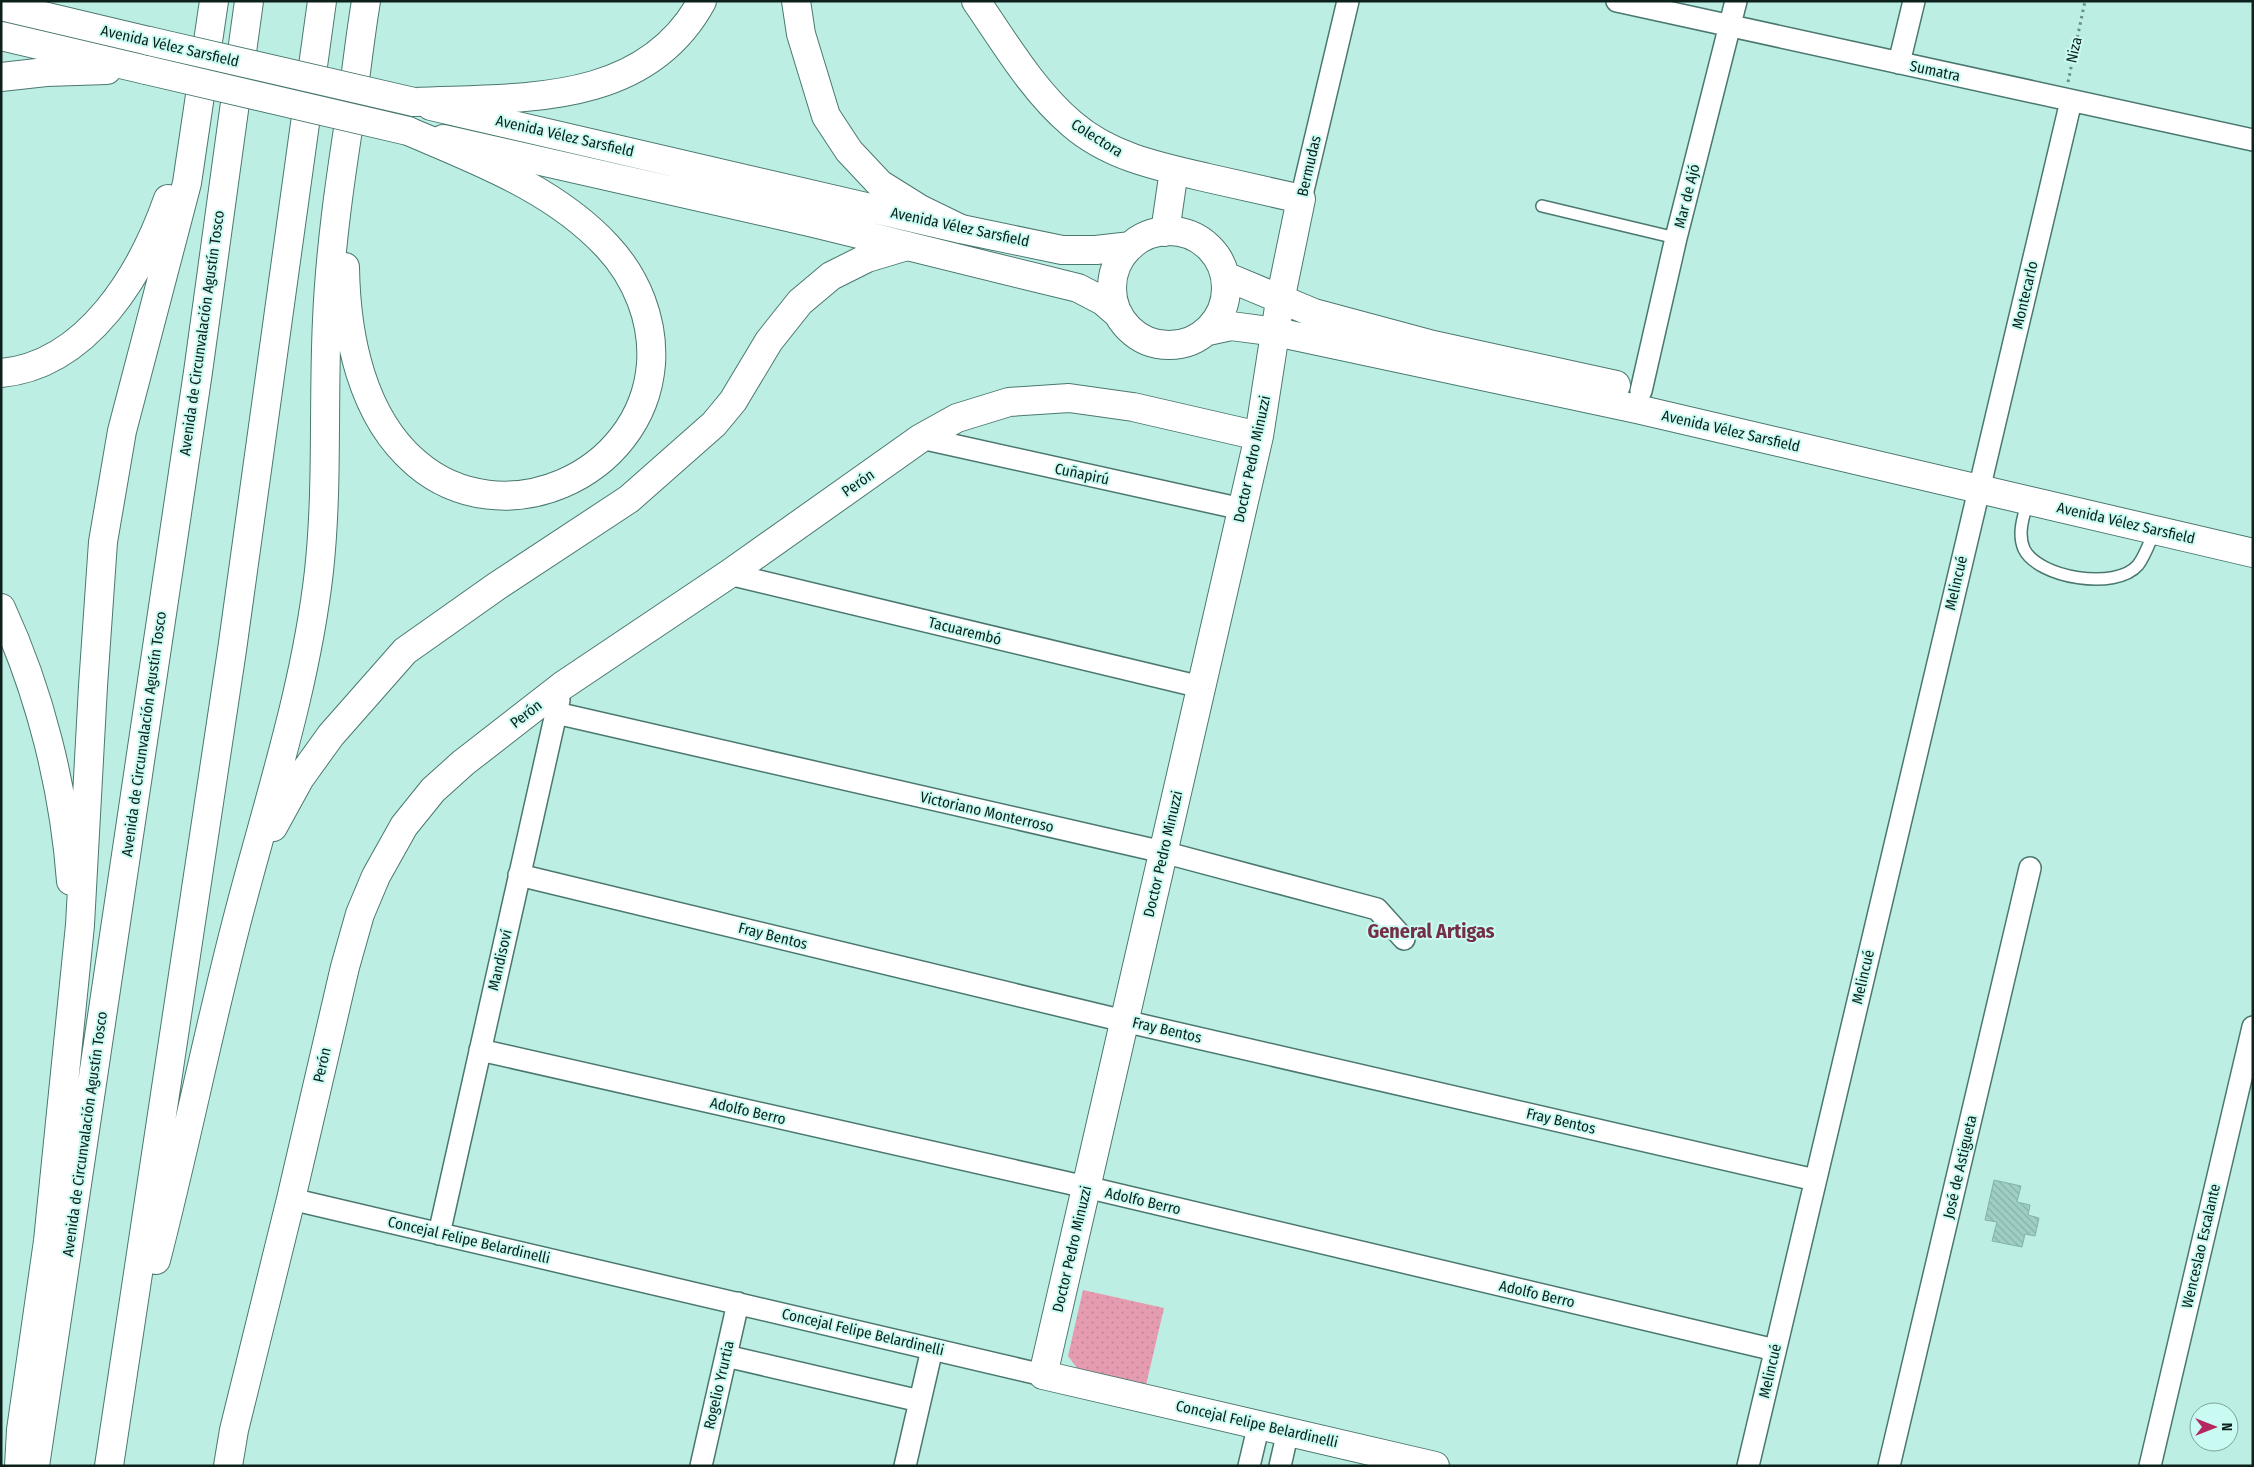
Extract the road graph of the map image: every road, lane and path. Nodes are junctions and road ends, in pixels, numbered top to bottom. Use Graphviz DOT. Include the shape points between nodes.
graph roads {
  1 [pos="62,1"];
  2 [pos="208,1"];
  3 [pos="214,1"];
  4 [pos="248,1"];
  5 [pos="322,1"];
  6 [pos="366,1"];
  7 [pos="382,1"];
  8 [pos="702,1"];
  9 [pos="796,1"];
  10 [pos="1348,1"];
  11 [pos="1617,1"];
  12 [pos="1736,1"];
  13 [pos="1914,1"];
  14 [pos="2085,1"];
  15 [pos="1,6"];
  16 [pos="984,6"];
  17 [pos="1729,26"];
  18 [pos="1,36"];
  19 [pos="149,41"];
  20 [pos="1899,63"];
  21 [pos="205,68"];
  22 [pos="146,70"];
  23 [pos="1,77"];
  24 [pos="2067,100"];
  25 [pos="352,101"];
  26 [pos="414,102"];
  27 [pos="408,131"];
  28 [pos="2253,140"];
  29 [pos="1174,170"];
  30 [pos="1301,199"];
  31 [pos="1542,206"];
  32 [pos="961,229"];
  33 [pos="1165,232"];
  34 [pos="1676,238"];
  35 [pos="907,246"];
  36 [pos="1131,246"];
  37 [pos="1225,276"];
  38 [pos="1280,301"];
  39 [pos="1119,315"];
  40 [pos="1208,331"];
  41 [pos="1276,332"];
  42 [pos="1,373"];
  43 [pos="1641,391"];
  44 [pos="1259,436"];
  45 [pos="921,438"];
  46 [pos="1980,480"];
  47 [pos="2028,500"];
  48 [pos="1242,509"];
  49 [pos="2155,530"];
  50 [pos="2253,534"];
  51 [pos="2253,553"];
  52 [pos="729,574"];
  53 [pos="1,608"];
  54 [pos="562,686"];
  55 [pos="1201,687"];
  56 [pos="556,713"];
  57 [pos="1163,852"];
  58 [pos="2030,868"];
  59 [pos="250,873"];
  60 [pos="520,875"];
  61 [pos="1404,939"];
  62 [pos="76,972"];
  63 [pos="1124,1020"];
  64 [pos="2253,1027"];
  65 [pos="480,1050"];
  66 [pos="1815,1180"];
  67 [pos="1086,1187"];
  68 [pos="291,1199"];
  69 [pos="439,1234"];
  70 [pos="738,1303"];
  71 [pos="932,1349"];
  72 [pos="1775,1350"];
  73 [pos="726,1356"];
  74 [pos="1043,1374"];
  75 [pos="920,1401"];
  76 [pos="119,1402"];
  77 [pos="1259,1424"];
  78 [pos="1288,1432"];
  79 [pos="19,1466"];
  80 [pos="36,1466"];
  81 [pos="109,1466"];
  82 [pos="228,1466"];
  83 [pos="701,1466"];
  84 [pos="905,1466"];
  85 [pos="1249,1466"];
  86 [pos="1280,1466"];
  87 [pos="1435,1466"];
  88 [pos="1748,1466"];
  89 [pos="1889,1466"];
  90 [pos="2150,1466"];
  1 -- 19 [label="main road"];
  2 -- 21 [label="main road"];
  3 -- 21 [label="main road"];
  4 -- 80 [label="main road, Avenida de Circunvalación Agustín Tosco" via="198,372"];
  5 -- 76 [label="main road" via="232,650"];
  6 -- 25 [label="main road"];
  7 -- 25 [label="main road"];
  8 -- 26 [label="main road" via="675,40 658,55 617,78 537,98"];
  9 -- 32 [label="main road" via="801,34 826,116 849,151 880,184 920,210"];
  10 -- 30 [label="street, Bermudas"];
  11 -- 17 [label="street, Sumatra"];
  12 -- 17 [label="street, Mar de Ajó"];
  13 -- 20 [label="street"];
  14 -- 24 [label="path, Niza"];
  15 -- 19 [label="main road, Avenida Vélez Sarsfield"];
  16 -- 29 [label="main road, Colectora" via="1036,85 1072,124 1116,152"];
  17 -- 20 [label="street, Sumatra"];
  17 -- 34 [label="street, Mar de Ajó"];
  18 -- 22 [label="main road, Avenida Vélez Sarsfield"];
  19 -- 26 [label="main road, Avenida Vélez Sarsfield, bridge"];
  20 -- 24 [label="street, Sumatra"];
  21 -- 42 [label="main road" via="166,205 146,252 121,292 94,325 63,351 27,368"];
  21 -- 62 [label="main road" via="186,183 122,431 103,542"];
  22 -- 23 [label="main road" via="46,72"];
  22 -- 27 [label="main road, Avenida Vélez Sarsfield, bridge"];
  24 -- 28 [label="street, Sumatra"];
  24 -- 46 [label="street, Montecarlo"];
  25 -- 27 [label="main road" via="344,220 347,312 363,382 378,414 395,440 416,462 437,478 463,489 490,495 518,495 568,482 610,453 636,418 645,397 652,349 643,304 633,283 608,248 573,216 528,185"];
  25 -- 59 [label="main road" via="330,264 324,509 319,571 308,646"];
  26 -- 32 [label="main road, Avenida Vélez Sarsfield"];
  27 -- 35 [label="main road, Avenida Vélez Sarsfield"];
  29 -- 30 [label="main road, Colectora"];
  29 -- 33 [label="main road"];
  30 -- 38 [label="main road, Bermudas"];
  31 -- 34 [label="lane"];
  32 -- 36 [label="main road, Avenida Vélez Sarsfield" via="1062,250"];
  33 -- 36 [label="main road" via="1143,238"];
  33 -- 37 [label="main road" via="1187,234 1200,240 1220,262"];
  34 -- 43 [label="street, Mar de Ajó"];
  35 -- 39 [label="main road, Avenida Vélez Sarsfield" via="1078,288 1103,301"];
  35 -- 59 [label="main road" via="868,258 831,276 800,302 769,341 733,401 714,424 629,499 405,651 331,735 300,778"];
  36 -- 39 [label="main road" via="1121,258 1112,286"];
  37 -- 38 [label="main road, Avenida Vélez Sarsfield"];
  37 -- 40 [label="main road" via="1224,306"];
  38 -- 41 [label="main road, Bermudas"];
  38 -- 43 [label="main road, Avenida Vélez Sarsfield" via="1433,345"];
  39 -- 40 [label="main road" via="1139,337 1167,346 1195,339"];
  40 -- 41 [label="main road, Avenida Vélez Sarsfield" via="1231,326"];
  41 -- 44 [label="main road, Doctor Pedro Minuzzi"];
  41 -- 46 [label="main road, Avenida Vélez Sarsfield"];
  43 -- 46 [label="main road, Avenida Vélez Sarsfield"];
  44 -- 45 [label="main road, Perón" via="1133,407 1060,398 988,407 957,418"];
  44 -- 48 [label="main road, Doctor Pedro Minuzzi"];
  45 -- 48 [label="street, Cuñapirú"];
  45 -- 52 [label="main road, Perón"];
  46 -- 47 [label="main road, Avenida Vélez Sarsfield"];
  46 -- 50 [label="main road, Avenida Vélez Sarsfield"];
  46 -- 66 [label="street, Melincué"];
  47 -- 49 [label="main road, Avenida Vélez Sarsfield"];
  47 -- 49 [label="lane" via="2020,529 2024,549 2042,566 2083,579 2114,579 2138,566"];
  48 -- 55 [label="main road, Doctor Pedro Minuzzi"];
  49 -- 51 [label="main road, Avenida Vélez Sarsfield"];
  52 -- 54 [label="main road, Perón"];
  52 -- 55 [label="street, Tacuarembó"];
  53 -- 62 [label="main road" via="37,704 58,787 70,876"];
  54 -- 56 [label="street, Mandisoví"];
  54 -- 68 [label="main road, Perón" via="433,790 404,826 376,876 360,914 345,967"];
  55 -- 57 [label="main road, Doctor Pedro Minuzzi"];
  56 -- 57 [label="street, Victoriano Monterroso"];
  56 -- 60 [label="street, Mandisoví"];
  57 -- 61 [label="street, Victoriano Monterroso" via="1377,909"];
  57 -- 63 [label="main road, Doctor Pedro Minuzzi"];
  58 -- 89 [label="street, José de Astigueta"];
  59 -- 76 [label="main road"];
  60 -- 63 [label="street, Fray Bentos"];
  60 -- 65 [label="street, Mandisoví"];
  62 -- 79 [label="main road" via="48,1241 21,1430"];
  63 -- 66 [label="street, Fray Bentos"];
  63 -- 67 [label="main road, Doctor Pedro Minuzzi"];
  64 -- 90 [label="street, Wenceslao Escalante"];
  65 -- 67 [label="street, Adolfo Berro"];
  65 -- 69 [label="street, Mandisoví"];
  66 -- 72 [label="street, Melincué"];
  67 -- 72 [label="street, Adolfo Berro"];
  67 -- 74 [label="main road, Doctor Pedro Minuzzi"];
  68 -- 69 [label="street, Concejal Felipe Belardinelli"];
  68 -- 82 [label="main road, Perón"];
  69 -- 70 [label="street, Concejal Felipe Belardinelli"];
  70 -- 71 [label="street, Concejal Felipe Belardinelli"];
  70 -- 73 [label="street, Rogelio Yrurtia"];
  71 -- 74 [label="street, Concejal Felipe Belardinelli"];
  71 -- 75 [label="street"];
  72 -- 88 [label="street, Melincué"];
  73 -- 75 [label="street"];
  73 -- 83 [label="street, Rogelio Yrurtia"];
  74 -- 77 [label="main road, Concejal Felipe Belardinelli"];
  75 -- 84 [label="street"];
  76 -- 81 [label="main road"];
  77 -- 78 [label="main road, Concejal Felipe Belardinelli"];
  77 -- 85 [label="street"];
  78 -- 86 [label="street"];
  78 -- 87 [label="main road, Concejal Felipe Belardinelli"];
}
